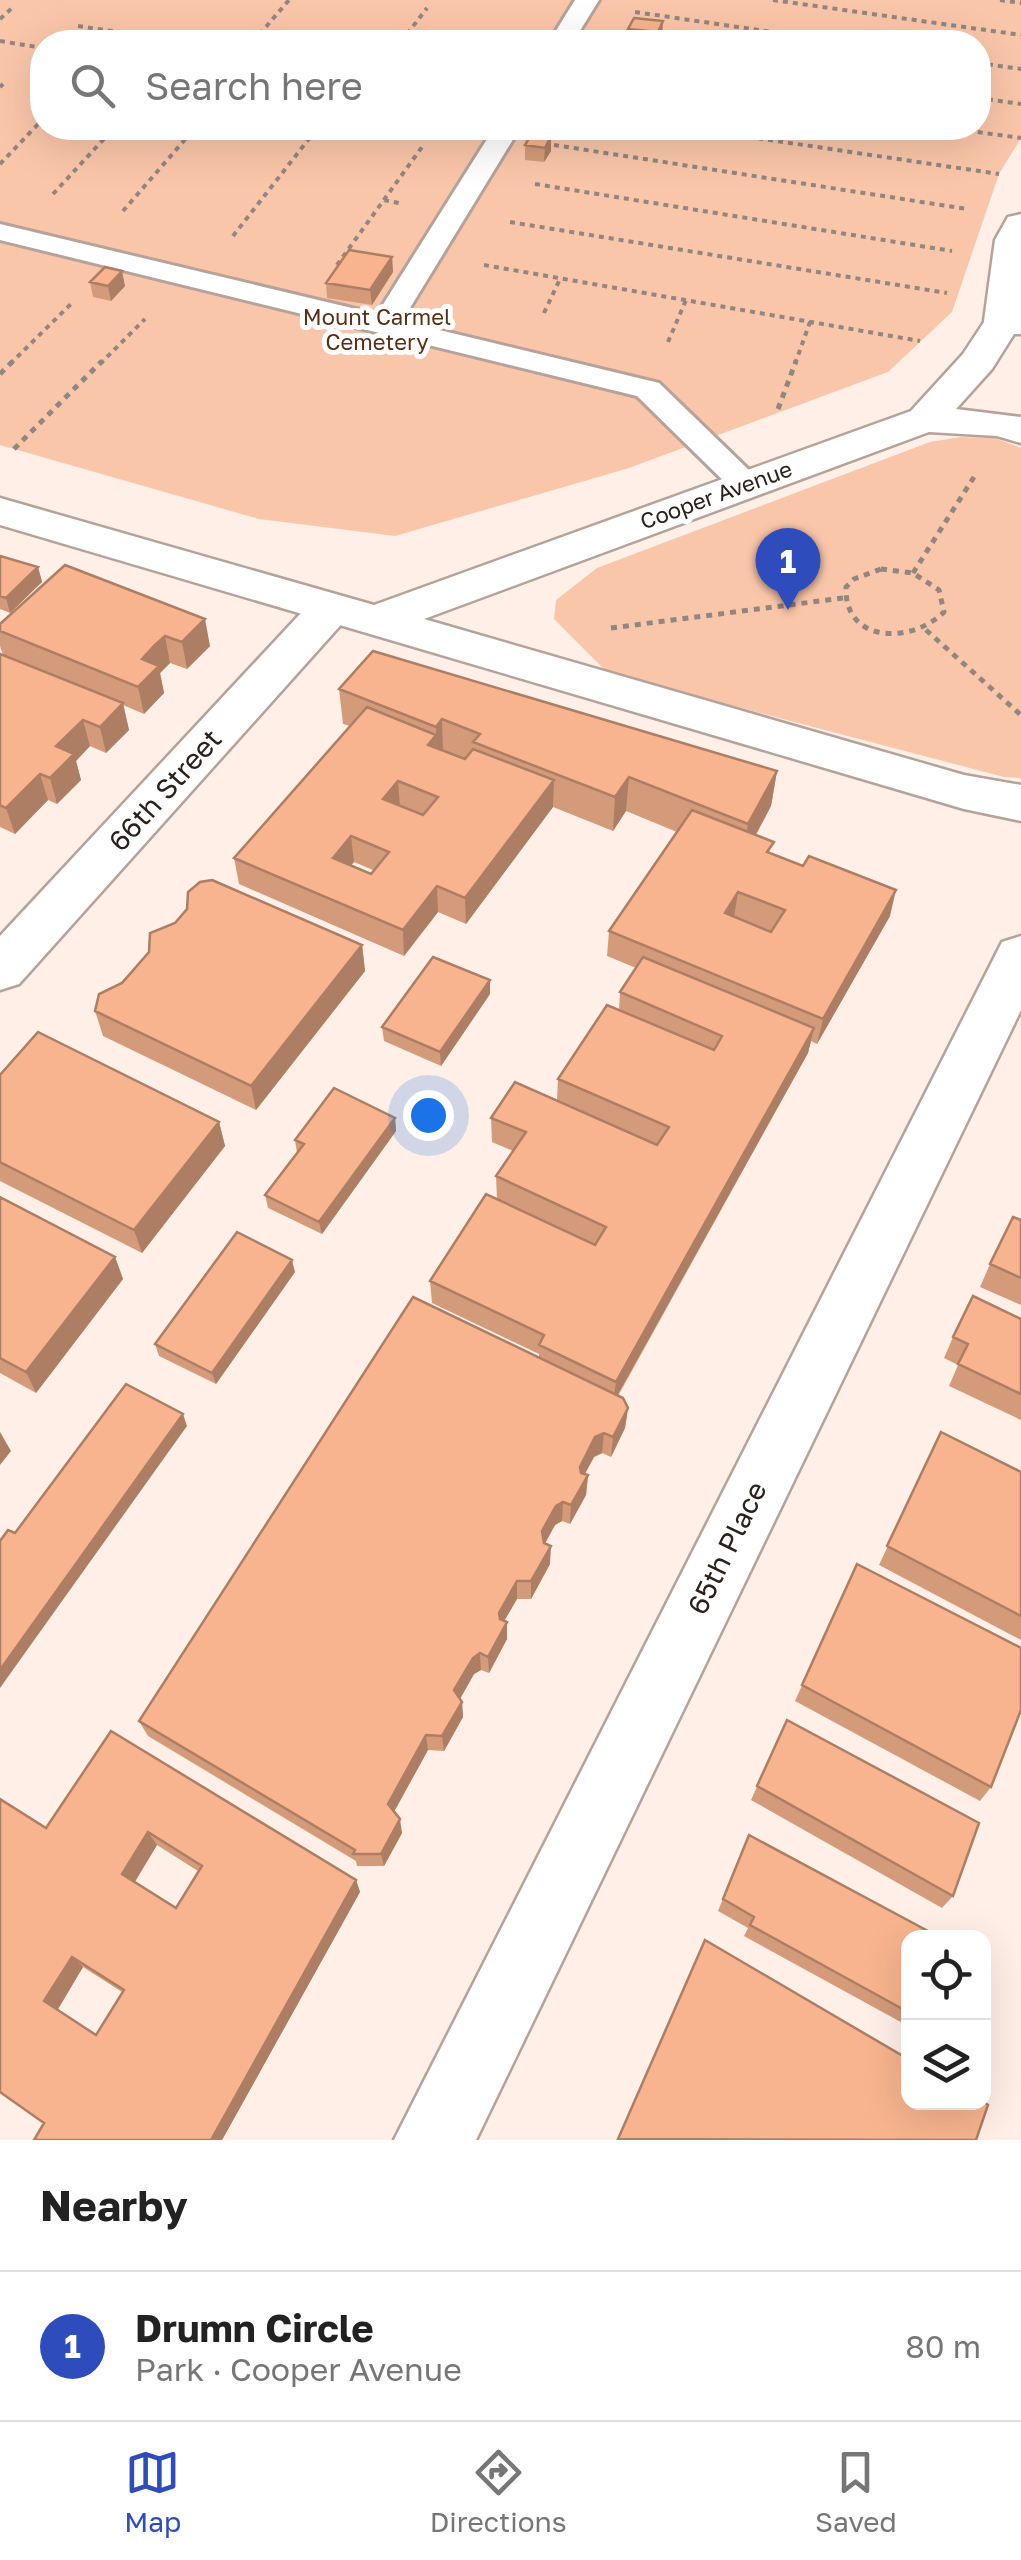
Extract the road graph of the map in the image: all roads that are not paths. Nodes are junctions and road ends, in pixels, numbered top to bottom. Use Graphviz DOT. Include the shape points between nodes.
graph roads {
  1 [pos="586,2"];
  2 [pos="568,30"];
  3 [pos="499,140"];
  4 [pos="1021,225"];
  5 [pos="8,234"];
  6 [pos="1012,322"];
  7 [pos="384,326"];
  8 [pos="925,420"];
  9 [pos="1021,431"];
  10 [pos="745,484"];
  11 [pos="0,511"];
  12 [pos="351,616"];
  13 [pos="1021,803"];
  14 [pos="1021,956"];
  15 [pos="0,970"];
  16 [pos="434,2140"];
  1 -- 2 [label="lane"];
  3 -- 7 [label="lane"];
  4 -- 6 [label="main road" via="1012,240"];
  5 -- 7 [label="lane"];
  6 -- 8 [label="main road, Cooper Avenue"];
  7 -- 10 [label="lane" via="648,389"];
  8 -- 9 [label="main road" via="1004,424"];
  8 -- 10 [label="main road, Cooper Avenue"];
  10 -- 12 [label="main road, Cooper Avenue"];
  11 -- 12 [label="main road"];
  12 -- 13 [label="main road"];
  12 -- 15 [label="main road, 66th Street"];
  14 -- 16 [label="main road, 65th Place"];
}
